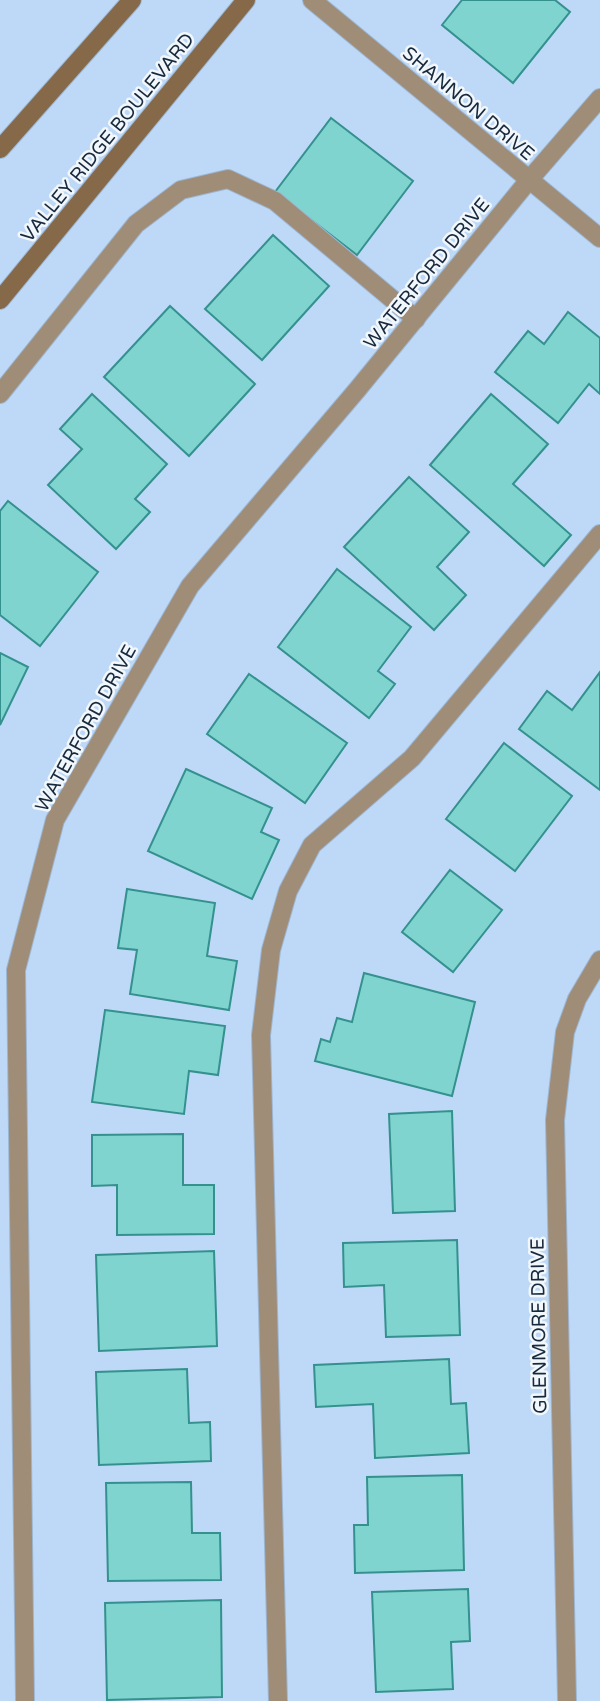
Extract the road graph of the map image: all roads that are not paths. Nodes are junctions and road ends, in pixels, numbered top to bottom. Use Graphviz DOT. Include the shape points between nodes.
graph roads {
  1 [pos="132,0"];
  2 [pos="246,0"];
  3 [pos="312,0"];
  4 [pos="600,98"];
  5 [pos="0,149"];
  6 [pos="529,180"];
  7 [pos="600,238"];
  8 [pos="0,300"];
  9 [pos="415,319"];
  10 [pos="0,394"];
  11 [pos="600,534"];
  12 [pos="600,960"];
  13 [pos="24,1701"];
  14 [pos="278,1701"];
  15 [pos="567,1701"];
  1 -- 5 [label="main road"];
  2 -- 8 [label="main road, VALLEY RIDGE BOULEVARD"];
  3 -- 6 [label="street, SHANNON DRIVE"];
  4 -- 6 [label="street, WATERFORD DRIVE"];
  6 -- 7 [label="street, SHANNON DRIVE"];
  6 -- 9 [label="street, WATERFORD DRIVE"];
  9 -- 10 [label="street" via="275,201 228,179 181,190 136,224"];
  9 -- 13 [label="street, WATERFORD DRIVE" via="190,586 55,820 16,970"];
  11 -- 14 [label="street" via="412,758 312,845 288,891 271,950 261,1035"];
  12 -- 15 [label="street, GLENMORE DRIVE" via="577,999 565,1032 555,1120"];
}
